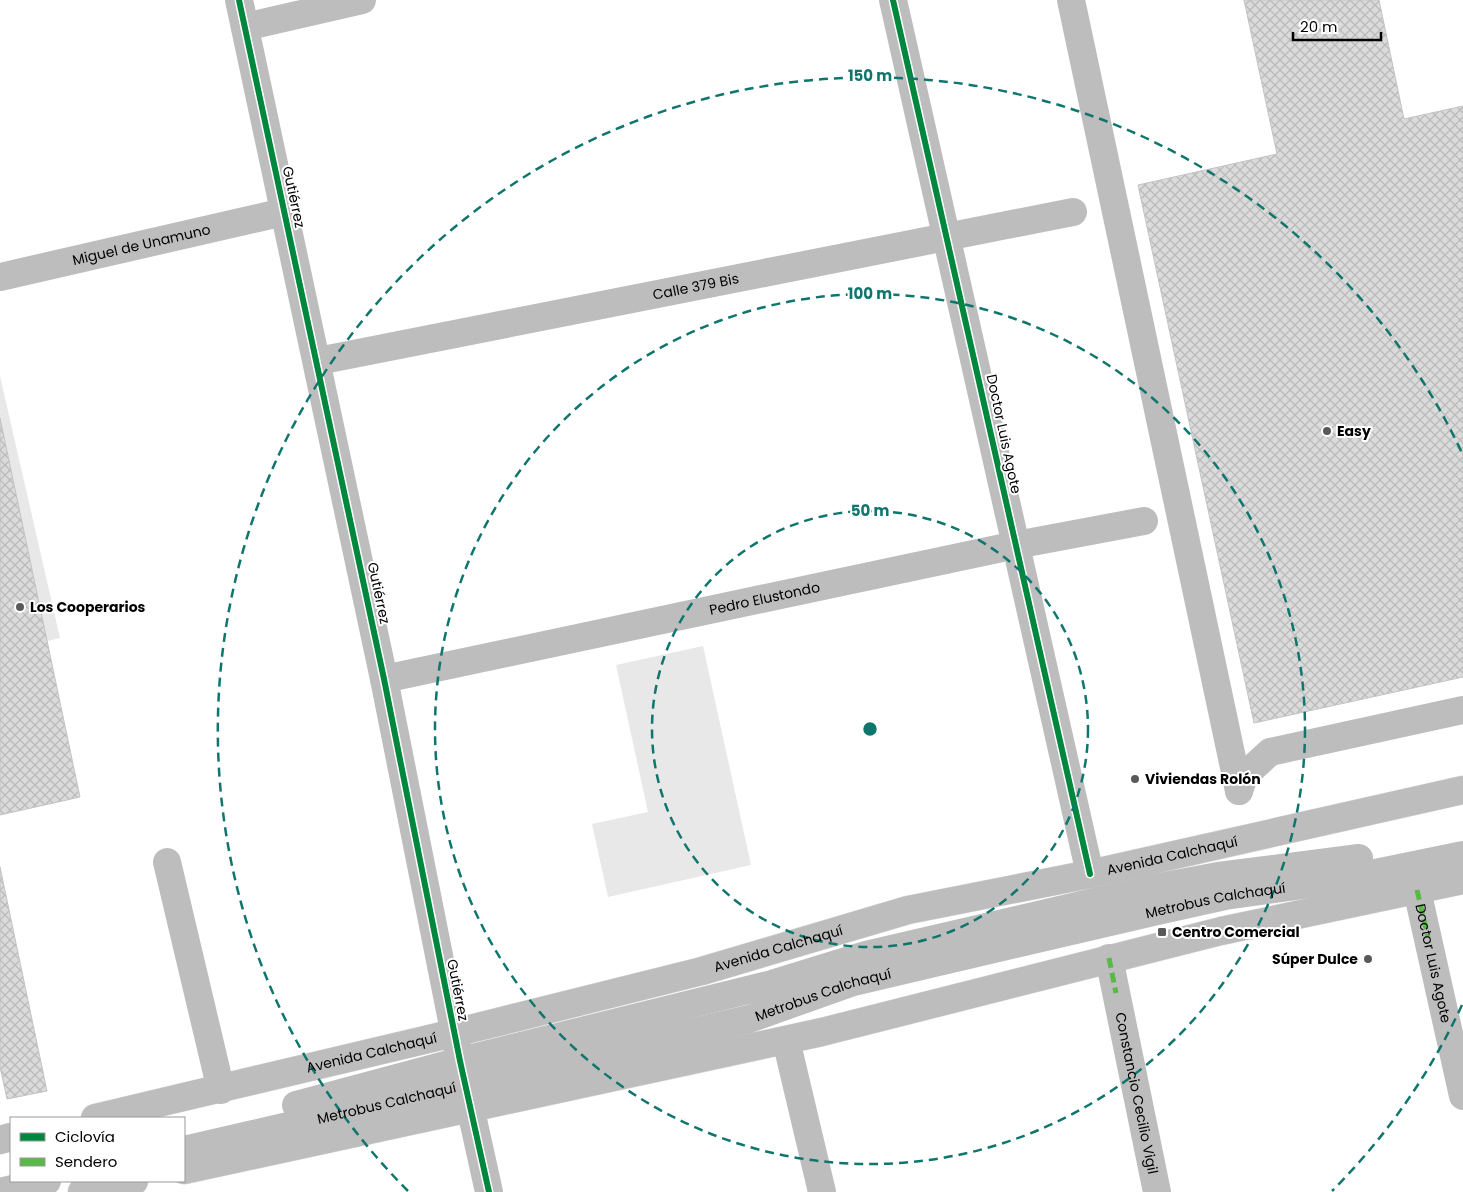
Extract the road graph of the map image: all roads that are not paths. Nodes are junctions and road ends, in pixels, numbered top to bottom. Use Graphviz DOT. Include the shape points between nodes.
graph roads {
  1 [pos="240,0"];
  2 [pos="362,0"];
  3 [pos="893,0"];
  4 [pos="1071,0"];
  5 [pos="245,27"];
  6 [pos="284,212"];
  7 [pos="1073,212"];
  8 [pos="948,235"];
  9 [pos="0,277"];
  10 [pos="318,361"];
  11 [pos="1144,521"];
  12 [pos="1016,545"];
  13 [pos="384,679"];
  14 [pos="1463,710"];
  15 [pos="1463,790"];
  16 [pos="1463,837"];
  17 [pos="1463,854"];
  18 [pos="167,862"];
  19 [pos="1090,874"];
  20 [pos="1463,880"];
  21 [pos="1417,890"];
  22 [pos="1109,958"];
  23 [pos="454,1033"];
  24 [pos="786,1040"];
  25 [pos="466,1084"];
  26 [pos="222,1090"];
  27 [pos="1463,1096"];
  28 [pos="100,1117"];
  29 [pos="185,1132"];
  30 [pos="185,1150"];
  31 [pos="185,1170"];
  32 [pos="43,1182"];
  33 [pos="129,1182"];
  34 [pos="0,1192"];
  35 [pos="82,1192"];
  36 [pos="489,1192"];
  37 [pos="822,1192"];
  38 [pos="1157,1192"];
  1 -- 5 [label="street, Gutiérrez"];
  2 -- 5 [label="street"];
  3 -- 8 [label="street, Doctor Luis Agote"];
  4 -- 14 [label="street" via="1239,791 1244,776 1270,752"];
  5 -- 6 [label="street, Gutiérrez"];
  6 -- 9 [label="street, Miguel de Unamuno"];
  6 -- 10 [label="street, Gutiérrez"];
  7 -- 8 [label="street, Calle 379 Bis"];
  8 -- 10 [label="street, Calle 379 Bis"];
  8 -- 12 [label="street, Doctor Luis Agote"];
  10 -- 13 [label="street, Gutiérrez"];
  11 -- 12 [label="street, Pedro Elustondo"];
  12 -- 13 [label="street, Pedro Elustondo"];
  12 -- 19 [label="street, Doctor Luis Agote"];
  13 -- 23 [label="street, Gutiérrez"];
  15 -- 19 [label="street, Avenida Calchaquí"];
  16 -- 25 [label="street, Metrobus Calchaquí" via="1379,856 1218,876 1154,888 866,955"];
  17 -- 25 [label="street, Metrobus Calchaquí" via="1346,879 1225,896 981,952 853,982 749,1019"];
  18 -- 26 [label="street"];
  19 -- 23 [label="street, Avenida Calchaquí" via="908,910 741,960"];
  20 -- 21 [label="street"];
  21 -- 22 [label="street"];
  21 -- 27 [label="street, Doctor Luis Agote"];
  22 -- 24 [label="street"];
  22 -- 38 [label="street, Constancio Cecilio Vigil"];
  23 -- 25 [label="street, Gutiérrez"];
  23 -- 26 [label="street, Avenida Calchaquí"];
  24 -- 25 [label="street"];
  24 -- 37 [label="street"];
  25 -- 29 [label="street, Metrobus Calchaquí" via="292,1106"];
  25 -- 30 [label="street, Metrobus Calchaquí"];
  25 -- 31 [label="street"];
  25 -- 36 [label="street, Gutiérrez"];
  26 -- 28 [label="street, Avenida Calchaquí"];
  32 -- 34 [label="street"];
  33 -- 35 [label="street"];
}
